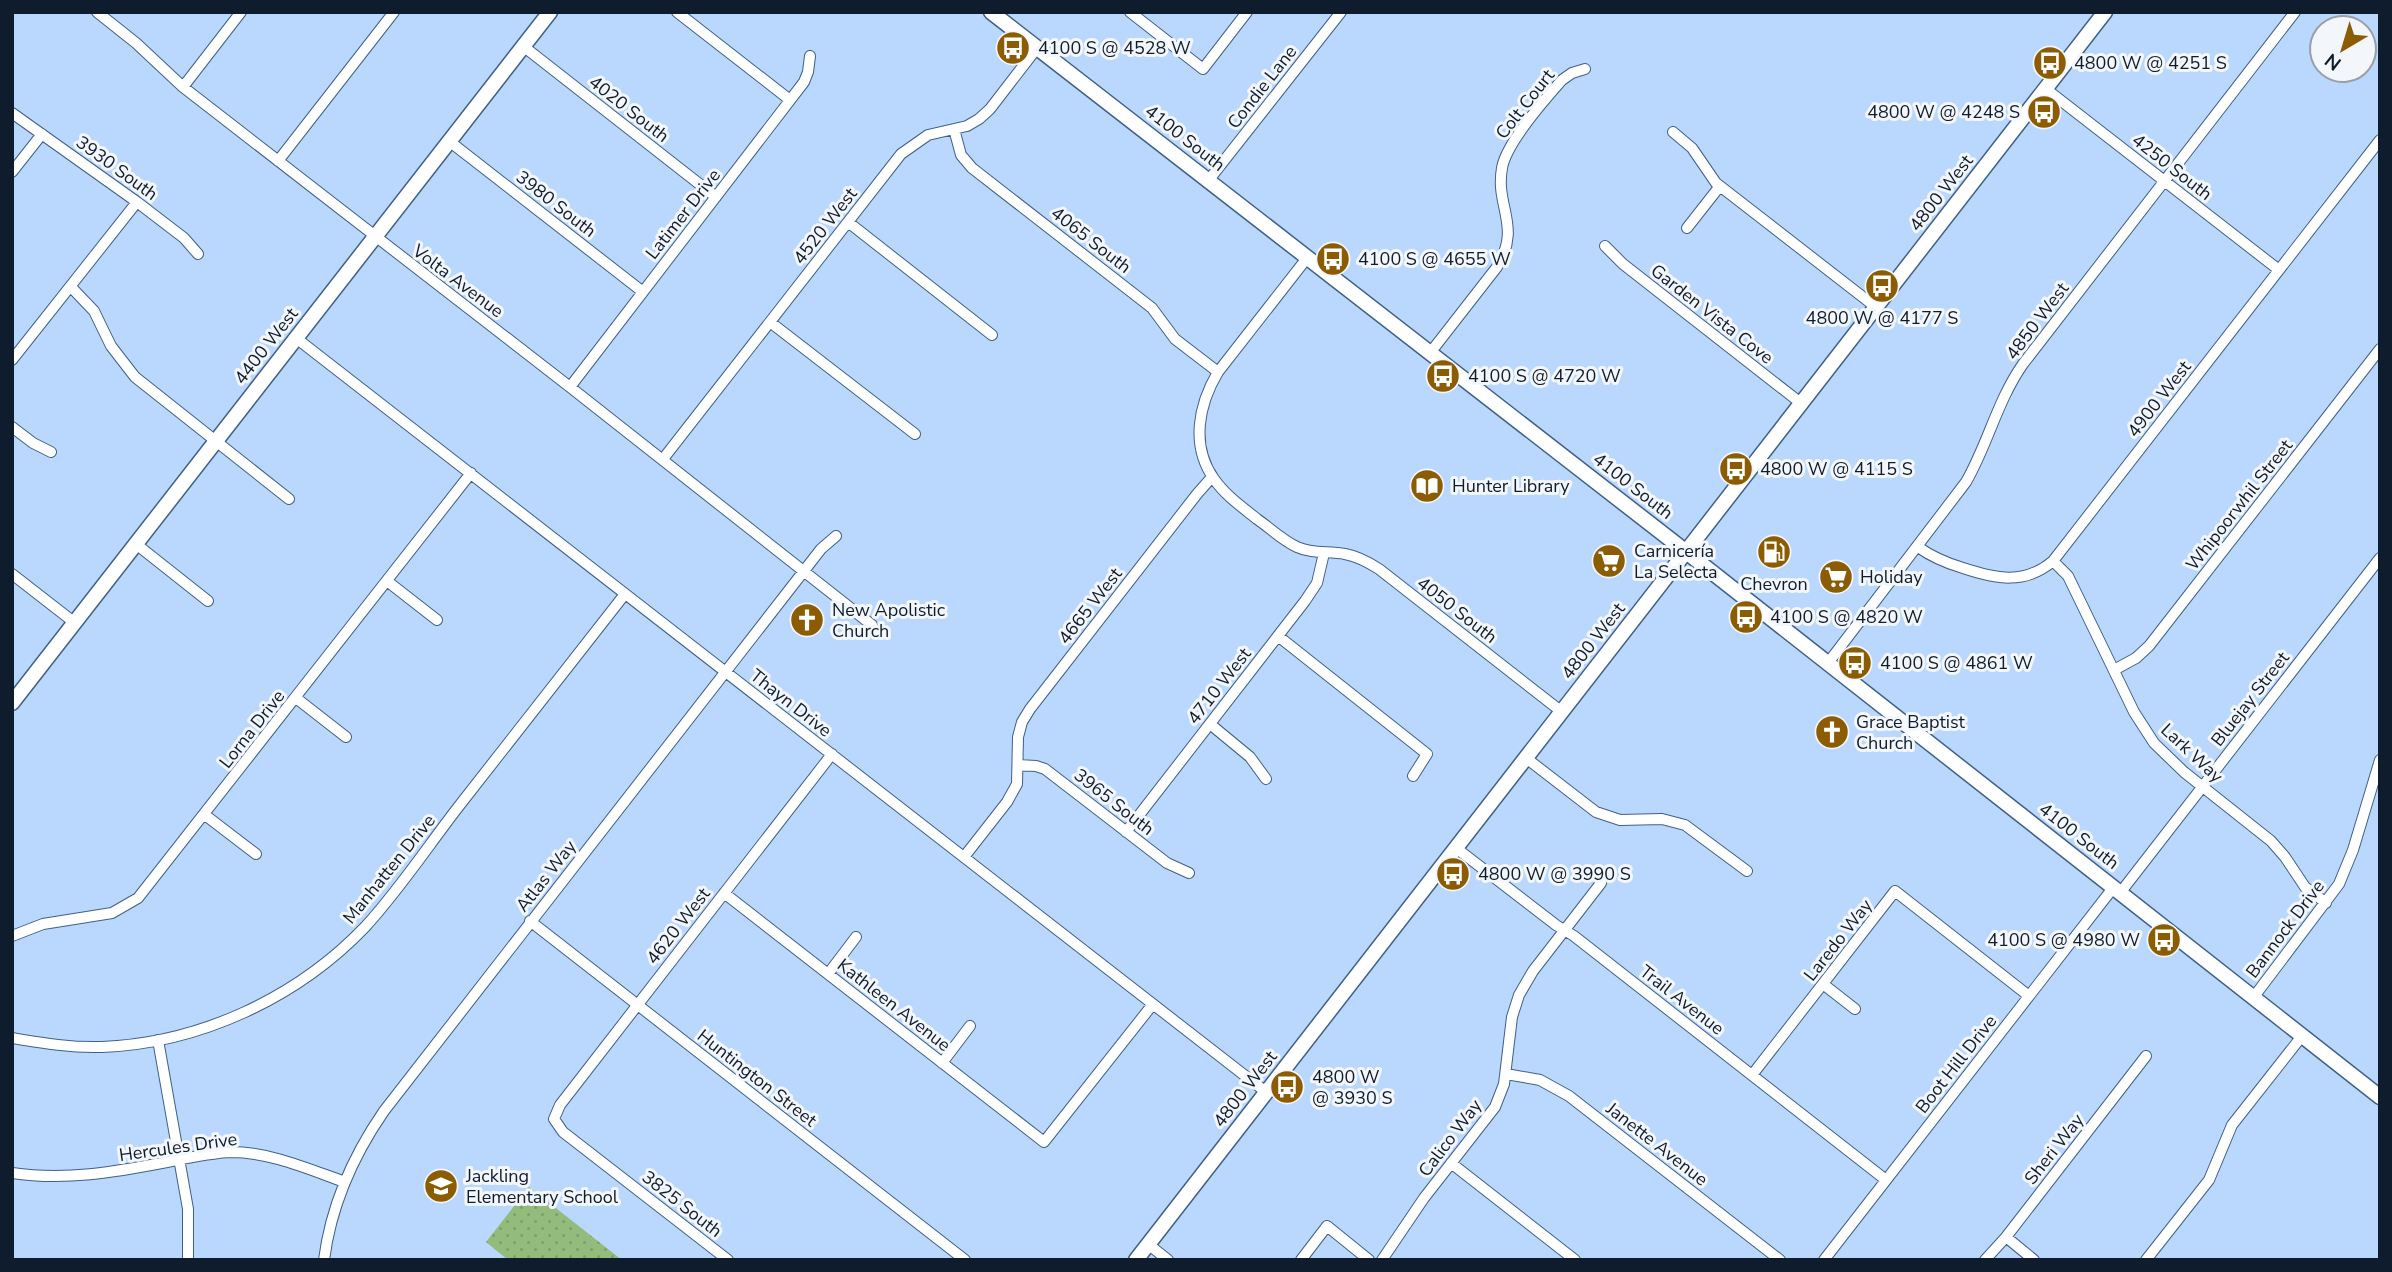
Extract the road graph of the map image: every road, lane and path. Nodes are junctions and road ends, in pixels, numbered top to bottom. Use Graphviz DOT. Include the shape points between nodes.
graph roads {
  1 [pos="97,12"];
  2 [pos="241,12"];
  3 [pos="394,12"];
  4 [pos="550,12"];
  5 [pos="677,12"];
  6 [pos="991,12"];
  7 [pos="1130,12"];
  8 [pos="1247,12"];
  9 [pos="1341,12"];
  10 [pos="2105,12"];
  11 [pos="2295,12"];
  12 [pos="523,46"];
  13 [pos="1037,48"];
  14 [pos="810,56"];
  15 [pos="1585,69"];
  16 [pos="183,87"];
  17 [pos="2046,89"];
  18 [pos="790,100"];
  19 [pos="12,113"];
  20 [pos="954,129"];
  21 [pos="1673,132"];
  22 [pos="41,134"];
  23 [pos="2380,140"];
  24 [pos="449,141"];
  25 [pos="278,161"];
  26 [pos="12,172"];
  27 [pos="1208,181"];
  28 [pos="2164,181"];
  29 [pos="1720,186"];
  30 [pos="716,197"];
  31 [pos="137,202"];
  32 [pos="848,222"];
  33 [pos="1686,228"];
  34 [pos="375,237"];
  35 [pos="1605,246"];
  36 [pos="198,254"];
  37 [pos="1307,258"];
  38 [pos="2279,270"];
  39 [pos="71,287"];
  40 [pos="643,292"];
  41 [pos="1877,307"];
  42 [pos="770,322"];
  43 [pos="992,335"];
  44 [pos="296,338"];
  45 [pos="2380,349"];
  46 [pos="1430,353"];
  47 [pos="12,360"];
  48 [pos="1218,372"];
  49 [pos="570,387"];
  50 [pos="1802,404"];
  51 [pos="12,427"];
  52 [pos="915,434"];
  53 [pos="216,441"];
  54 [pos="51,452"];
  55 [pos="663,459"];
  56 [pos="471,473"];
  57 [pos="1212,477"];
  58 [pos="289,499"];
  59 [pos="836,536"];
  60 [pos="136,544"];
  61 [pos="1918,547"];
  62 [pos="1686,552"];
  63 [pos="1324,553"];
  64 [pos="2380,558"];
  65 [pos="2053,561"];
  66 [pos="804,571"];
  67 [pos="12,574"];
  68 [pos="387,581"];
  69 [pos="625,594"];
  70 [pos="208,601"];
  71 [pos="437,620"];
  72 [pos="75,623"];
  73 [pos="873,632"];
  74 [pos="1278,636"];
  75 [pos="1828,663"];
  76 [pos="2114,670"];
  77 [pos="725,672"];
  78 [pos="296,698"];
  79 [pos="12,703"];
  80 [pos="1562,712"];
  81 [pos="1210,724"];
  82 [pos="346,737"];
  83 [pos="832,754"];
  84 [pos="1526,758"];
  85 [pos="2380,760"];
  86 [pos="1017,765"];
  87 [pos="1412,776"];
  88 [pos="1266,779"];
  89 [pos="2202,787"];
  90 [pos="205,815"];
  91 [pos="1126,832"];
  92 [pos="1456,848"];
  93 [pos="256,854"];
  94 [pos="964,857"];
  95 [pos="1747,871"];
  96 [pos="1189,873"];
  97 [pos="1601,883"];
  98 [pos="2117,890"];
  99 [pos="724,893"];
  100 [pos="2326,903"];
  101 [pos="530,921"];
  102 [pos="1564,930"];
  103 [pos="12,936"];
  104 [pos="856,937"];
  105 [pos="828,974"];
  106 [pos="1823,984"];
  107 [pos="2029,996"];
  108 [pos="2253,998"];
  109 [pos="638,1004"];
  110 [pos="1153,1004"];
  111 [pos="1855,1009"];
  112 [pos="970,1026"];
  113 [pos="2302,1036"];
  114 [pos="12,1038"];
  115 [pos="158,1040"];
  116 [pos="2147,1056"];
  117 [pos="942,1063"];
  118 [pos="1506,1074"];
  119 [pos="1752,1075"];
  120 [pos="1266,1092"];
  121 [pos="2380,1097"];
  122 [pos="554,1119"];
  123 [pos="180,1160"];
  124 [pos="1451,1163"];
  125 [pos="12,1173"];
  126 [pos="1886,1180"];
  127 [pos="345,1182"];
  128 [pos="2006,1237"];
  129 [pos="1148,1244"];
  130 [pos="188,1260"];
  131 [pos="324,1260"];
  132 [pos="728,1260"];
  133 [pos="965,1260"];
  134 [pos="1136,1260"];
  135 [pos="1168,1260"];
  136 [pos="1301,1260"];
  137 [pos="1369,1260"];
  138 [pos="1382,1260"];
  139 [pos="1575,1260"];
  140 [pos="1780,1260"];
  141 [pos="1824,1260"];
  142 [pos="1985,1260"];
  143 [pos="2034,1260"];
  144 [pos="2146,1260"];
  1 -- 16 [label="street, Volta Avenue"];
  2 -- 16 [label="street"];
  3 -- 25 [label="street"];
  4 -- 12 [label="main road, 4400 West"];
  5 -- 18 [label="street"];
  6 -- 13 [label="main road, 4100 South"];
  7 -- 8 [label="street" via="1203,69"];
  9 -- 27 [label="street, Condie Lane"];
  10 -- 17 [label="main road, 4800 West"];
  11 -- 28 [label="street, 4850 West"];
  12 -- 24 [label="main road, 4400 West"];
  12 -- 30 [label="street, 4020 South"];
  13 -- 20 [label="street, 4520 West" via="984,115"];
  13 -- 27 [label="main road, 4100 South"];
  14 -- 18 [label="street, Latimer Drive" via="807,77"];
  15 -- 46 [label="street, Colt Court" via="1562,80 1510,146 1501,177 1509,225 1505,251"];
  16 -- 25 [label="street, Volta Avenue"];
  17 -- 28 [label="street, 4250 South"];
  17 -- 41 [label="main road, 4800 West"];
  18 -- 30 [label="street, Latimer Drive"];
  19 -- 22 [label="street, 3930 South"];
  20 -- 32 [label="street, 4520 West" via="928,135 908,148"];
  20 -- 48 [label="street, 4065 South" via="961,155 972,168 1156,310 1175,339"];
  21 -- 29 [label="street" via="1692,148"];
  22 -- 26 [label="street"];
  22 -- 31 [label="street, 3930 South"];
  23 -- 38 [label="street, 4900 West"];
  24 -- 34 [label="main road, 4400 West"];
  24 -- 40 [label="street, 3980 South"];
  25 -- 34 [label="street, Volta Avenue"];
  27 -- 37 [label="main road, 4100 South"];
  28 -- 38 [label="street, 4250 South"];
  28 -- 61 [label="street, 4850 West" via="2017,372 1966,482"];
  29 -- 33 [label="street"];
  29 -- 41 [label="street"];
  30 -- 40 [label="street, Latimer Drive"];
  31 -- 36 [label="street, 3930 South"];
  31 -- 39 [label="street"];
  32 -- 42 [label="street, 4520 West"];
  32 -- 43 [label="street"];
  34 -- 44 [label="main road, 4400 West"];
  34 -- 49 [label="street, Volta Avenue"];
  35 -- 50 [label="street, Garden Vista Cove"];
  37 -- 46 [label="main road, 4100 South"];
  37 -- 48 [label="street"];
  38 -- 65 [label="street, 4900 West"];
  39 -- 47 [label="street"];
  39 -- 53 [label="street" via="94,311 111,346 135,377"];
  40 -- 49 [label="street, Latimer Drive"];
  41 -- 50 [label="main road, 4800 West"];
  42 -- 52 [label="street"];
  42 -- 55 [label="street, 4520 West"];
  44 -- 53 [label="main road, 4400 West"];
  44 -- 56 [label="street, Thayn Drive"];
  45 -- 76 [label="street, Whipoorwhil Street" via="2155,639 2136,658"];
  46 -- 62 [label="main road, 4100 South"];
  48 -- 57 [label="street" via="1202,403 1199,430"];
  49 -- 55 [label="street, Volta Avenue"];
  50 -- 62 [label="main road, 4800 West"];
  51 -- 54 [label="street"];
  53 -- 58 [label="street"];
  53 -- 60 [label="main road, 4400 West"];
  55 -- 66 [label="street, Volta Avenue"];
  56 -- 68 [label="street, Lorna Drive"];
  56 -- 69 [label="street, Thayn Drive"];
  57 -- 63 [label="street, 4050 South" via="1286,541"];
  57 -- 86 [label="street, 4665 West" via="1030,709 1018,737"];
  59 -- 66 [label="street, Atlas Way"];
  60 -- 70 [label="street"];
  60 -- 72 [label="main road, 4400 West"];
  61 -- 65 [label="street, 4900 West" via="1939,560 2002,579 2028,575"];
  61 -- 75 [label="street, 4850 West"];
  62 -- 75 [label="main road, 4100 South"];
  62 -- 80 [label="main road, 4800 West"];
  63 -- 74 [label="street, 4710 West" via="1317,583"];
  63 -- 80 [label="street, 4050 South" via="1352,555 1379,569"];
  64 -- 89 [label="street, Bluejay Street"];
  65 -- 76 [label="street, Lark Way" via="2068,576"];
  66 -- 73 [label="street, Volta Avenue" via="872,625"];
  66 -- 77 [label="street, Atlas Way"];
  67 -- 72 [label="street"];
  68 -- 71 [label="street"];
  68 -- 78 [label="street, Lorna Drive"];
  69 -- 77 [label="street, Thayn Drive"];
  69 -- 115 [label="street, Manhatten Drive" via="365,926 308,976 275,996 209,1027"];
  72 -- 79 [label="main road, 4400 West"];
  74 -- 81 [label="street, 4710 West"];
  74 -- 87 [label="street" via="1427,754"];
  75 -- 98 [label="main road, 4100 South"];
  76 -- 89 [label="street, Lark Way" via="2147,733"];
  77 -- 83 [label="street, Thayn Drive"];
  77 -- 101 [label="street, Atlas Way"];
  78 -- 82 [label="street"];
  78 -- 90 [label="street, Lorna Drive"];
  80 -- 84 [label="main road, 4800 West"];
  81 -- 88 [label="street" via="1250,757"];
  81 -- 91 [label="street, 4710 West"];
  83 -- 94 [label="street, Thayn Drive"];
  83 -- 99 [label="street, 4620 West"];
  84 -- 92 [label="main road, 4800 West"];
  84 -- 95 [label="street" via="1604,816 1685,825"];
  85 -- 100 [label="street, Bannock Drive" via="2349,862"];
  86 -- 91 [label="street, 3965 South" via="1045,769"];
  86 -- 94 [label="street, 4665 West" via="1013,792"];
  89 -- 98 [label="street, Bluejay Street"];
  89 -- 100 [label="street, Lark Way" via="2270,841 2305,887"];
  90 -- 93 [label="street"];
  90 -- 103 [label="street, Lorna Drive" via="148,888 125,907 95,917 43,924"];
  91 -- 96 [label="street, 3965 South" via="1167,863"];
  92 -- 102 [label="street, Trail Avenue"];
  92 -- 120 [label="main road, 4800 West"];
  94 -- 110 [label="street, Thayn Drive"];
  97 -- 102 [label="street, Calico Way"];
  98 -- 107 [label="street, Boot Hill Drive"];
  98 -- 108 [label="main road, 4100 South"];
  99 -- 105 [label="street, Kathleen Avenue"];
  99 -- 109 [label="street, 4620 West"];
  100 -- 108 [label="street, Bannock Drive"];
  101 -- 109 [label="street, Huntington Street"];
  101 -- 127 [label="street, Atlas Way" via="384,1111"];
  102 -- 118 [label="street, Calico Way" via="1519,995"];
  102 -- 119 [label="street, Trail Avenue"];
  104 -- 105 [label="street"];
  105 -- 117 [label="street, Kathleen Avenue"];
  106 -- 107 [label="street, Laredo Way" via="1895,891"];
  106 -- 111 [label="street"];
  106 -- 119 [label="street, Laredo Way"];
  107 -- 126 [label="street, Boot Hill Drive"];
  108 -- 113 [label="main road, 4100 South"];
  109 -- 122 [label="street, 4620 West"];
  109 -- 133 [label="street, Huntington Street"];
  110 -- 117 [label="street, Kathleen Avenue" via="1044,1142"];
  110 -- 120 [label="street, Thayn Drive"];
  112 -- 117 [label="street"];
  113 -- 121 [label="main road, 4100 South"];
  113 -- 144 [label="street" via="2232,1125 2208,1180"];
  114 -- 115 [label="street, Manhatten Drive" via="102,1046"];
  115 -- 123 [label="street"];
  116 -- 128 [label="street, Sheri Way"];
  118 -- 124 [label="street, Calico Way" via="1494,1107"];
  118 -- 140 [label="street, Janette Avenue" via="1548,1083 1569,1096"];
  119 -- 126 [label="street, Trail Avenue"];
  120 -- 129 [label="main road, 4800 West"];
  122 -- 132 [label="street, 3825 South" via="562,1132"];
  123 -- 125 [label="street, Hercules Drive" via="99,1174"];
  123 -- 127 [label="street, Hercules Drive" via="251,1153"];
  123 -- 130 [label="street" via="188,1209"];
  124 -- 138 [label="street, Calico Way"];
  124 -- 139 [label="street"];
  126 -- 141 [label="street, Boot Hill Drive"];
  127 -- 131 [label="street, Atlas Way"];
  128 -- 142 [label="street, Sheri Way"];
  128 -- 143 [label="street"];
  129 -- 134 [label="main road, 4800 West"];
  129 -- 135 [label="street"];
  136 -- 137 [label="street" via="1327,1226"];
}
